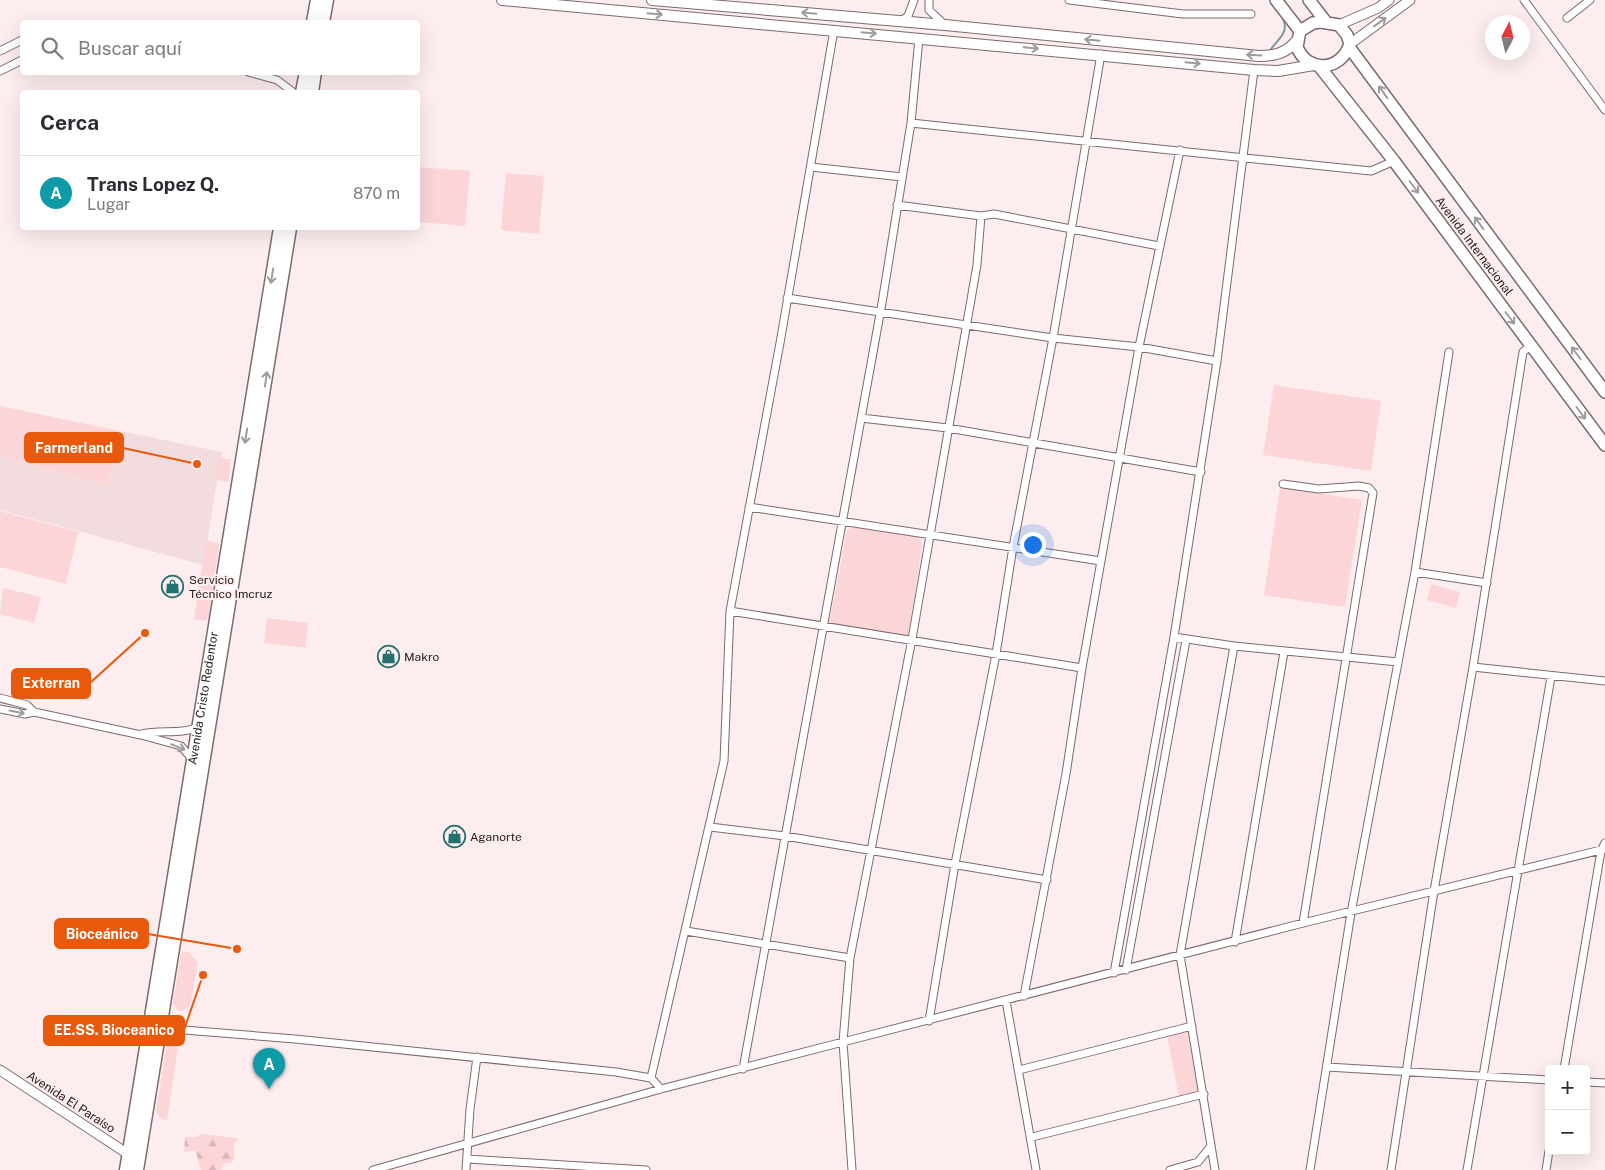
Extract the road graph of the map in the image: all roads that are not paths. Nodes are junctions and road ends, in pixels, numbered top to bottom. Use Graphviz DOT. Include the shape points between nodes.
graph roads {
  1 [pos="317,0"];
  2 [pos="327,0"];
  3 [pos="502,0"];
  4 [pos="634,0"];
  5 [pos="652,0"];
  6 [pos="914,0"];
  7 [pos="929,0"];
  8 [pos="1069,0"];
  9 [pos="1276,0"];
  10 [pos="1309,0"];
  11 [pos="1389,0"];
  12 [pos="1410,0"];
  13 [pos="1524,0"];
  14 [pos="1590,0"];
  15 [pos="1101,3"];
  16 [pos="634,12"];
  17 [pos="1251,14"];
  18 [pos="848,16"];
  19 [pos="1567,18"];
  20 [pos="313,20"];
  21 [pos="323,20"];
  22 [pos="901,21"];
  23 [pos="1326,22"];
  24 [pos="945,25"];
  25 [pos="1339,25"];
  26 [pos="834,30"];
  27 [pos="992,30"];
  28 [pos="846,31"];
  29 [pos="1298,35"];
  30 [pos="919,38"];
  31 [pos="20,41"];
  32 [pos="989,44"];
  33 [pos="1350,45"];
  34 [pos="0,51"];
  35 [pos="1101,54"];
  36 [pos="20,61"];
  37 [pos="1317,66"];
  38 [pos="0,70"];
  39 [pos="1254,70"];
  40 [pos="259,75"];
  41 [pos="305,75"];
  42 [pos="315,75"];
  43 [pos="290,90"];
  44 [pos="302,90"];
  45 [pos="312,90"];
  46 [pos="1605,110"];
  47 [pos="911,123"];
  48 [pos="1084,141"];
  49 [pos="1180,150"];
  50 [pos="1243,157"];
  51 [pos="1394,161"];
  52 [pos="811,167"];
  53 [pos="902,177"];
  54 [pos="897,205"];
  55 [pos="981,216"];
  56 [pos="280,230"];
  57 [pos="290,230"];
  58 [pos="1070,230"];
  59 [pos="1159,246"];
  60 [pos="787,298"];
  61 [pos="880,311"];
  62 [pos="967,325"];
  63 [pos="1054,338"];
  64 [pos="1531,345"];
  65 [pos="1139,347"];
  66 [pos="1449,352"];
  67 [pos="1217,361"];
  68 [pos="1605,392"];
  69 [pos="861,418"];
  70 [pos="948,428"];
  71 [pos="1035,442"];
  72 [pos="1605,444"];
  73 [pos="1119,458"];
  74 [pos="1200,472"];
  75 [pos="1283,484"];
  76 [pos="749,507"];
  77 [pos="841,520"];
  78 [pos="929,535"];
  79 [pos="1013,547"];
  80 [pos="1101,561"];
  81 [pos="1415,572"];
  82 [pos="1487,583"];
  83 [pos="730,611"];
  84 [pos="824,625"];
  85 [pos="1174,637"];
  86 [pos="912,639"];
  87 [pos="1186,640"];
  88 [pos="1234,646"];
  89 [pos="1284,652"];
  90 [pos="996,654"];
  91 [pos="1348,656"];
  92 [pos="1398,662"];
  93 [pos="1473,666"];
  94 [pos="1082,668"];
  95 [pos="1551,677"];
  96 [pos="1605,682"];
  97 [pos="0,698"];
  98 [pos="0,709"];
  99 [pos="34,712"];
  100 [pos="200,726"];
  101 [pos="140,734"];
  102 [pos="194,761"];
  103 [pos="710,827"];
  104 [pos="785,836"];
  105 [pos="1605,843"];
  106 [pos="1603,850"];
  107 [pos="870,851"];
  108 [pos="955,864"];
  109 [pos="1517,871"];
  110 [pos="1047,880"];
  111 [pos="1434,891"];
  112 [pos="1351,913"];
  113 [pos="1303,924"];
  114 [pos="686,931"];
  115 [pos="1234,942"];
  116 [pos="764,943"];
  117 [pos="1180,955"];
  118 [pos="850,958"];
  119 [pos="1126,970"];
  120 [pos="1114,973"];
  121 [pos="1024,996"];
  122 [pos="1006,1000"];
  123 [pos="929,1021"];
  124 [pos="1192,1026"];
  125 [pos="158,1028"];
  126 [pos="843,1042"];
  127 [pos="477,1057"];
  128 [pos="1565,1065"];
  129 [pos="1327,1067"];
  130 [pos="743,1068"];
  131 [pos="0,1070"];
  132 [pos="1019,1070"];
  133 [pos="1405,1072"];
  134 [pos="1482,1077"];
  135 [pos="651,1078"];
  136 [pos="1545,1080"];
  137 [pos="1590,1082"];
  138 [pos="1605,1082"];
  139 [pos="661,1089"];
  140 [pos="1204,1094"];
  141 [pos="1032,1137"];
  142 [pos="467,1145"];
  143 [pos="1211,1146"];
  144 [pos="128,1154"];
  145 [pos="1548,1155"];
  146 [pos="467,1159"];
  147 [pos="126,1170"];
  148 [pos="136,1170"];
  149 [pos="373,1170"];
  150 [pos="466,1170"];
  151 [pos="646,1170"];
  152 [pos="852,1170"];
  153 [pos="1036,1170"];
  154 [pos="1170,1170"];
  155 [pos="1215,1170"];
  156 [pos="1310,1170"];
  157 [pos="1391,1170"];
  158 [pos="1467,1170"];
  159 [pos="1546,1170"];
  1 -- 20 [label="highway"];
  2 -- 21 [label="highway"];
  3 -- 16 [label="main road"];
  4 -- 16 [label="main road"];
  18 -- 5 [label="main road, one-way"];
  6 -- 22 [label="street" via="908,16"];
  7 -- 24 [label="street" via="929,10"];
  8 -- 15 [label="street"];
  9 -- 29 [label="main road"];
  10 -- 23 [label="main road"];
  11 -- 25 [label="street"];
  33 -- 12 [label="street, one-way"];
  13 -- 46 [label="street"];
  14 -- 19 [label="street"];
  15 -- 17 [label="street" via="1183,14"];
  16 -- 26 [label="main road, one-way"];
  18 -- 22 [label="main road"];
  18 -- 28 [label="main road"];
  22 -- 24 [label="main road"];
  23 -- 25 [label="main road"];
  23 -- 29 [label="main road" via="1313,23"];
  24 -- 27 [label="main road"];
  25 -- 33 [label="main road" via="1348,35"];
  26 -- 28 [label="main road"];
  26 -- 52 [label="street"];
  29 -- 27 [label="main road, one-way" via="1288,50 1266,56"];
  27 -- 32 [label="main road"];
  28 -- 30 [label="main road, one-way"];
  29 -- 37 [label="main road" via="1299,53 1304,60"];
  30 -- 32 [label="main road"];
  30 -- 47 [label="street"];
  31 -- 34 [label="street"];
  32 -- 35 [label="main road, one-way"];
  33 -- 37 [label="main road" via="1338,62"];
  68 -- 33 [label="main road, Avenida Internacional, one-way"];
  35 -- 39 [label="main road, one-way"];
  35 -- 48 [label="street"];
  36 -- 38 [label="street"];
  37 -- 39 [label="main road" via="1278,71"];
  37 -- 51 [label="main road, Avenida Internacional"];
  39 -- 50 [label="street"];
  40 -- 43 [label="street" via="278,80"];
  41 -- 44 [label="highway"];
  42 -- 45 [label="highway"];
  47 -- 48 [label="street"];
  47 -- 53 [label="street"];
  48 -- 49 [label="street"];
  48 -- 58 [label="street"];
  49 -- 50 [label="street"];
  49 -- 59 [label="street"];
  50 -- 51 [label="street" via="1371,171"];
  50 -- 67 [label="street"];
  51 -- 64 [label="main road, Avenida Internacional, one-way"];
  52 -- 53 [label="street"];
  52 -- 60 [label="street"];
  53 -- 54 [label="street"];
  54 -- 55 [label="street"];
  54 -- 61 [label="street"];
  55 -- 58 [label="street" via="994,214 1054,224"];
  55 -- 62 [label="street"];
  56 -- 100 [label="highway, Avenida Cristo Redentor, one-way"];
  125 -- 57 [label="highway, Avenida Cristo Redentor, one-way"];
  58 -- 59 [label="street"];
  58 -- 63 [label="street"];
  59 -- 65 [label="street"];
  60 -- 61 [label="street"];
  60 -- 76 [label="street"];
  61 -- 62 [label="street"];
  61 -- 69 [label="street"];
  62 -- 63 [label="street"];
  62 -- 70 [label="street"];
  63 -- 65 [label="street"];
  63 -- 71 [label="street"];
  64 -- 72 [label="main road, Avenida Internacional, one-way"];
  64 -- 82 [label="street" via="1524,352"];
  65 -- 67 [label="street"];
  65 -- 73 [label="street"];
  66 -- 81 [label="street"];
  67 -- 74 [label="street"];
  69 -- 70 [label="street"];
  69 -- 77 [label="street"];
  70 -- 71 [label="street"];
  70 -- 78 [label="street"];
  71 -- 73 [label="street"];
  71 -- 79 [label="street"];
  73 -- 74 [label="street"];
  73 -- 80 [label="street"];
  74 -- 85 [label="street"];
  75 -- 91 [label="street" via="1319,489 1359,486 1369,488 1374,494"];
  76 -- 77 [label="street"];
  76 -- 83 [label="street"];
  77 -- 78 [label="street"];
  77 -- 84 [label="street"];
  78 -- 79 [label="street"];
  78 -- 86 [label="street"];
  79 -- 80 [label="street"];
  79 -- 90 [label="street"];
  80 -- 94 [label="street"];
  81 -- 82 [label="street"];
  81 -- 92 [label="street"];
  82 -- 93 [label="street"];
  83 -- 84 [label="street"];
  83 -- 103 [label="street" via="724,761"];
  84 -- 86 [label="street"];
  84 -- 104 [label="street"];
  85 -- 87 [label="street"];
  85 -- 120 [label="street"];
  86 -- 90 [label="street"];
  86 -- 107 [label="street"];
  87 -- 88 [label="street"];
  87 -- 119 [label="street"];
  88 -- 89 [label="street"];
  88 -- 117 [label="street"];
  89 -- 91 [label="street"];
  89 -- 115 [label="street"];
  90 -- 94 [label="street"];
  90 -- 108 [label="street"];
  91 -- 92 [label="street"];
  91 -- 113 [label="street"];
  92 -- 112 [label="street"];
  93 -- 95 [label="street"];
  93 -- 111 [label="street"];
  94 -- 110 [label="street"];
  95 -- 96 [label="street"];
  95 -- 109 [label="street"];
  97 -- 99 [label="street" via="28,705"];
  98 -- 99 [label="street, one-way" via="25,714"];
  99 -- 101 [label="street"];
  100 -- 101 [label="street" via="190,732"];
  100 -- 102 [label="highway, Avenida Cristo Redentor"];
  101 -- 102 [label="street, one-way" via="181,746"];
  102 -- 144 [label="highway, Avenida Cristo Redentor"];
  103 -- 104 [label="street"];
  103 -- 114 [label="street"];
  104 -- 107 [label="street"];
  104 -- 116 [label="street"];
  105 -- 106 [label="street"];
  106 -- 109 [label="street"];
  106 -- 128 [label="street"];
  107 -- 108 [label="street"];
  107 -- 118 [label="street"];
  108 -- 110 [label="street"];
  108 -- 123 [label="street"];
  109 -- 111 [label="street"];
  109 -- 134 [label="street"];
  110 -- 121 [label="street"];
  111 -- 112 [label="street"];
  111 -- 133 [label="street"];
  112 -- 113 [label="street"];
  112 -- 129 [label="street"];
  113 -- 115 [label="street"];
  114 -- 116 [label="street"];
  114 -- 135 [label="street"];
  115 -- 117 [label="street"];
  116 -- 118 [label="street"];
  116 -- 130 [label="street"];
  117 -- 119 [label="street"];
  117 -- 124 [label="street"];
  118 -- 126 [label="street"];
  119 -- 120 [label="street"];
  120 -- 121 [label="street"];
  121 -- 122 [label="street"];
  122 -- 123 [label="street"];
  122 -- 132 [label="street"];
  123 -- 126 [label="street"];
  124 -- 132 [label="street"];
  124 -- 140 [label="street"];
  125 -- 127 [label="street"];
  125 -- 148 [label="highway, Avenida Cristo Redentor"];
  126 -- 130 [label="street"];
  126 -- 152 [label="street"];
  127 -- 135 [label="street"];
  127 -- 142 [label="street"];
  129 -- 133 [label="street"];
  129 -- 156 [label="street"];
  130 -- 139 [label="street"];
  131 -- 144 [label="street, Avenida El Paraíso"];
  132 -- 141 [label="street"];
  133 -- 134 [label="street"];
  133 -- 157 [label="street"];
  134 -- 136 [label="street"];
  134 -- 158 [label="street"];
  135 -- 139 [label="street"];
  137 -- 138 [label="street"];
  139 -- 142 [label="street"];
  140 -- 141 [label="street"];
  140 -- 143 [label="street"];
  141 -- 153 [label="street"];
  142 -- 146 [label="street"];
  142 -- 149 [label="street"];
  143 -- 154 [label="street" via="1198,1162"];
  143 -- 155 [label="street"];
  144 -- 147 [label="highway, Avenida Cristo Redentor"];
  145 -- 159 [label="street"];
  146 -- 150 [label="street"];
  146 -- 151 [label="street"];
}
